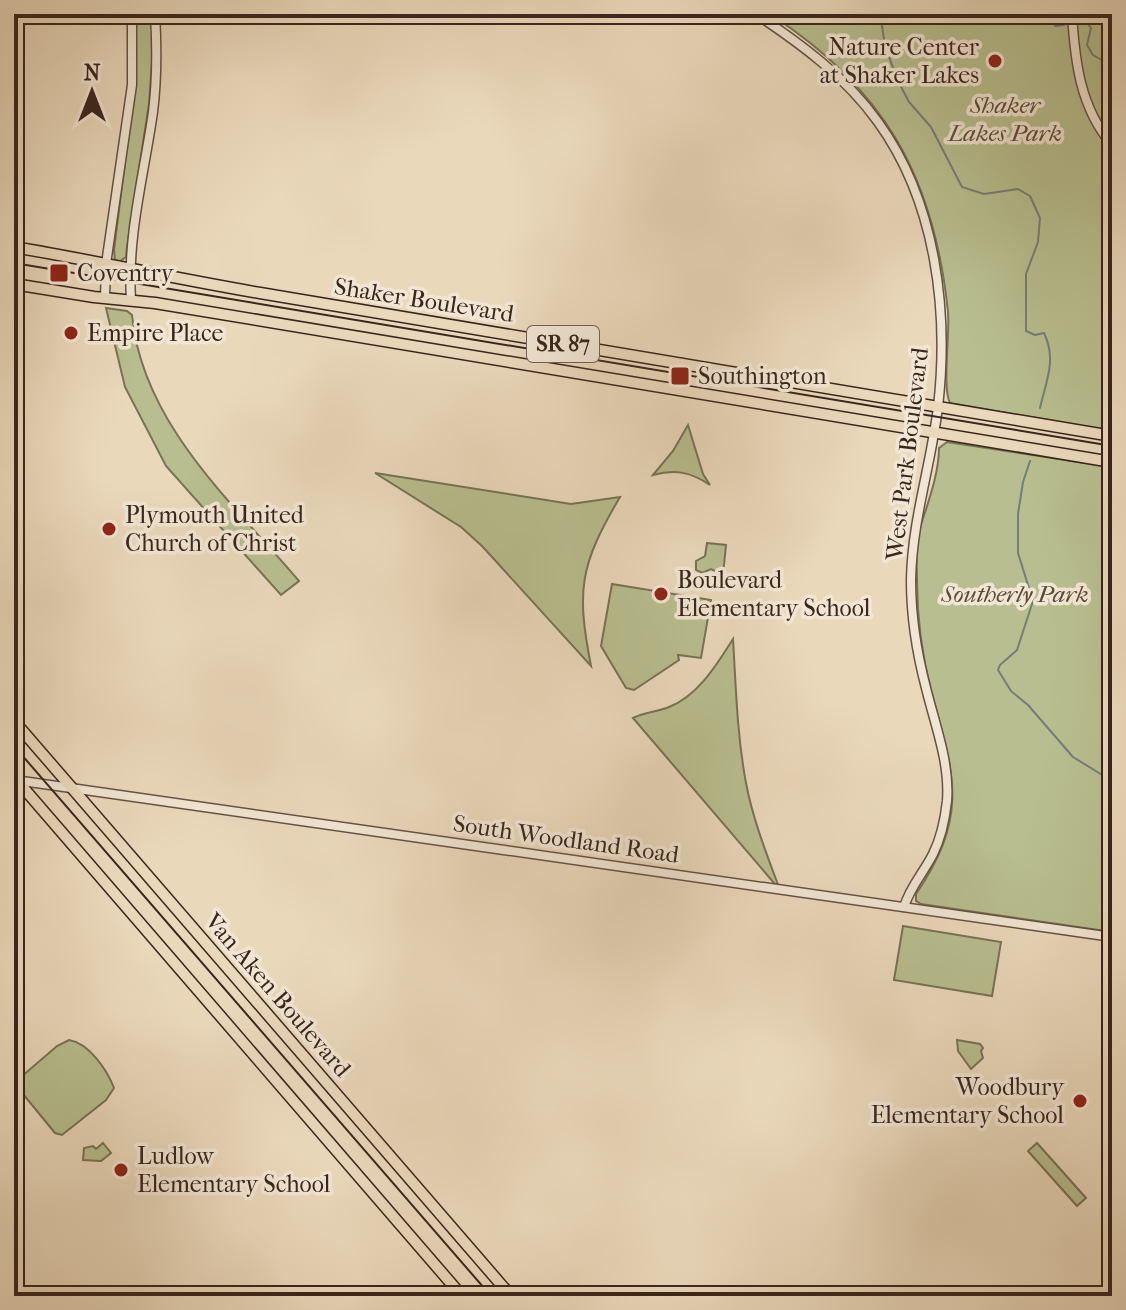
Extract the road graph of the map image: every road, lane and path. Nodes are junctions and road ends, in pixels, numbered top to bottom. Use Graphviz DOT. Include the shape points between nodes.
graph roads {
  1 [pos="132,14"];
  2 [pos="155,14"];
  3 [pos="756,14"];
  4 [pos="1072,14"];
  5 [pos="1112,145"];
  6 [pos="14,247"];
  7 [pos="106,264"];
  8 [pos="129,270"];
  9 [pos="14,284"];
  10 [pos="105,298"];
  11 [pos="131,300"];
  12 [pos="938,407"];
  13 [pos="933,433"];
  14 [pos="1112,436"];
  15 [pos="1112,462"];
  16 [pos="14,721"];
  17 [pos="15,779"];
  18 [pos="71,788"];
  19 [pos="904,907"];
  20 [pos="1112,937"];
  21 [pos="462,1296"];
  22 [pos="511,1296"];
  1 -- 7 [label="street" via="132,85"];
  2 -- 8 [label="street" via="153,111"];
  3 -- 12 [label="street, West Park Boulevard" via="844,82 878,121 898,155 928,233 938,284"];
  4 -- 5 [label="street" via="1086,100"];
  6 -- 7 [label="main road, Shaker Boulevard / SR 87"];
  7 -- 8 [label="main road, Shaker Boulevard / SR 87"];
  7 -- 10 [label="street"];
  8 -- 11 [label="street"];
  8 -- 12 [label="main road, Shaker Boulevard / SR 87"];
  9 -- 10 [label="main road, Shaker Boulevard / SR 87"];
  10 -- 11 [label="main road, Shaker Boulevard / SR 87"];
  11 -- 13 [label="main road, Shaker Boulevard / SR 87"];
  12 -- 13 [label="street, West Park Boulevard"];
  12 -- 14 [label="main road, Shaker Boulevard / SR 87"];
  13 -- 15 [label="main road, Shaker Boulevard / SR 87"];
  13 -- 19 [label="street, West Park Boulevard" via="913,536 911,588 947,802 940,840"];
  16 -- 18 [label="main road, Van Aken Boulevard"];
  17 -- 18 [label="street, South Woodland Road"];
  17 -- 21 [label="main road"];
  18 -- 19 [label="street, South Woodland Road"];
  18 -- 22 [label="main road, Van Aken Boulevard"];
  19 -- 20 [label="street, South Woodland Road"];
}
